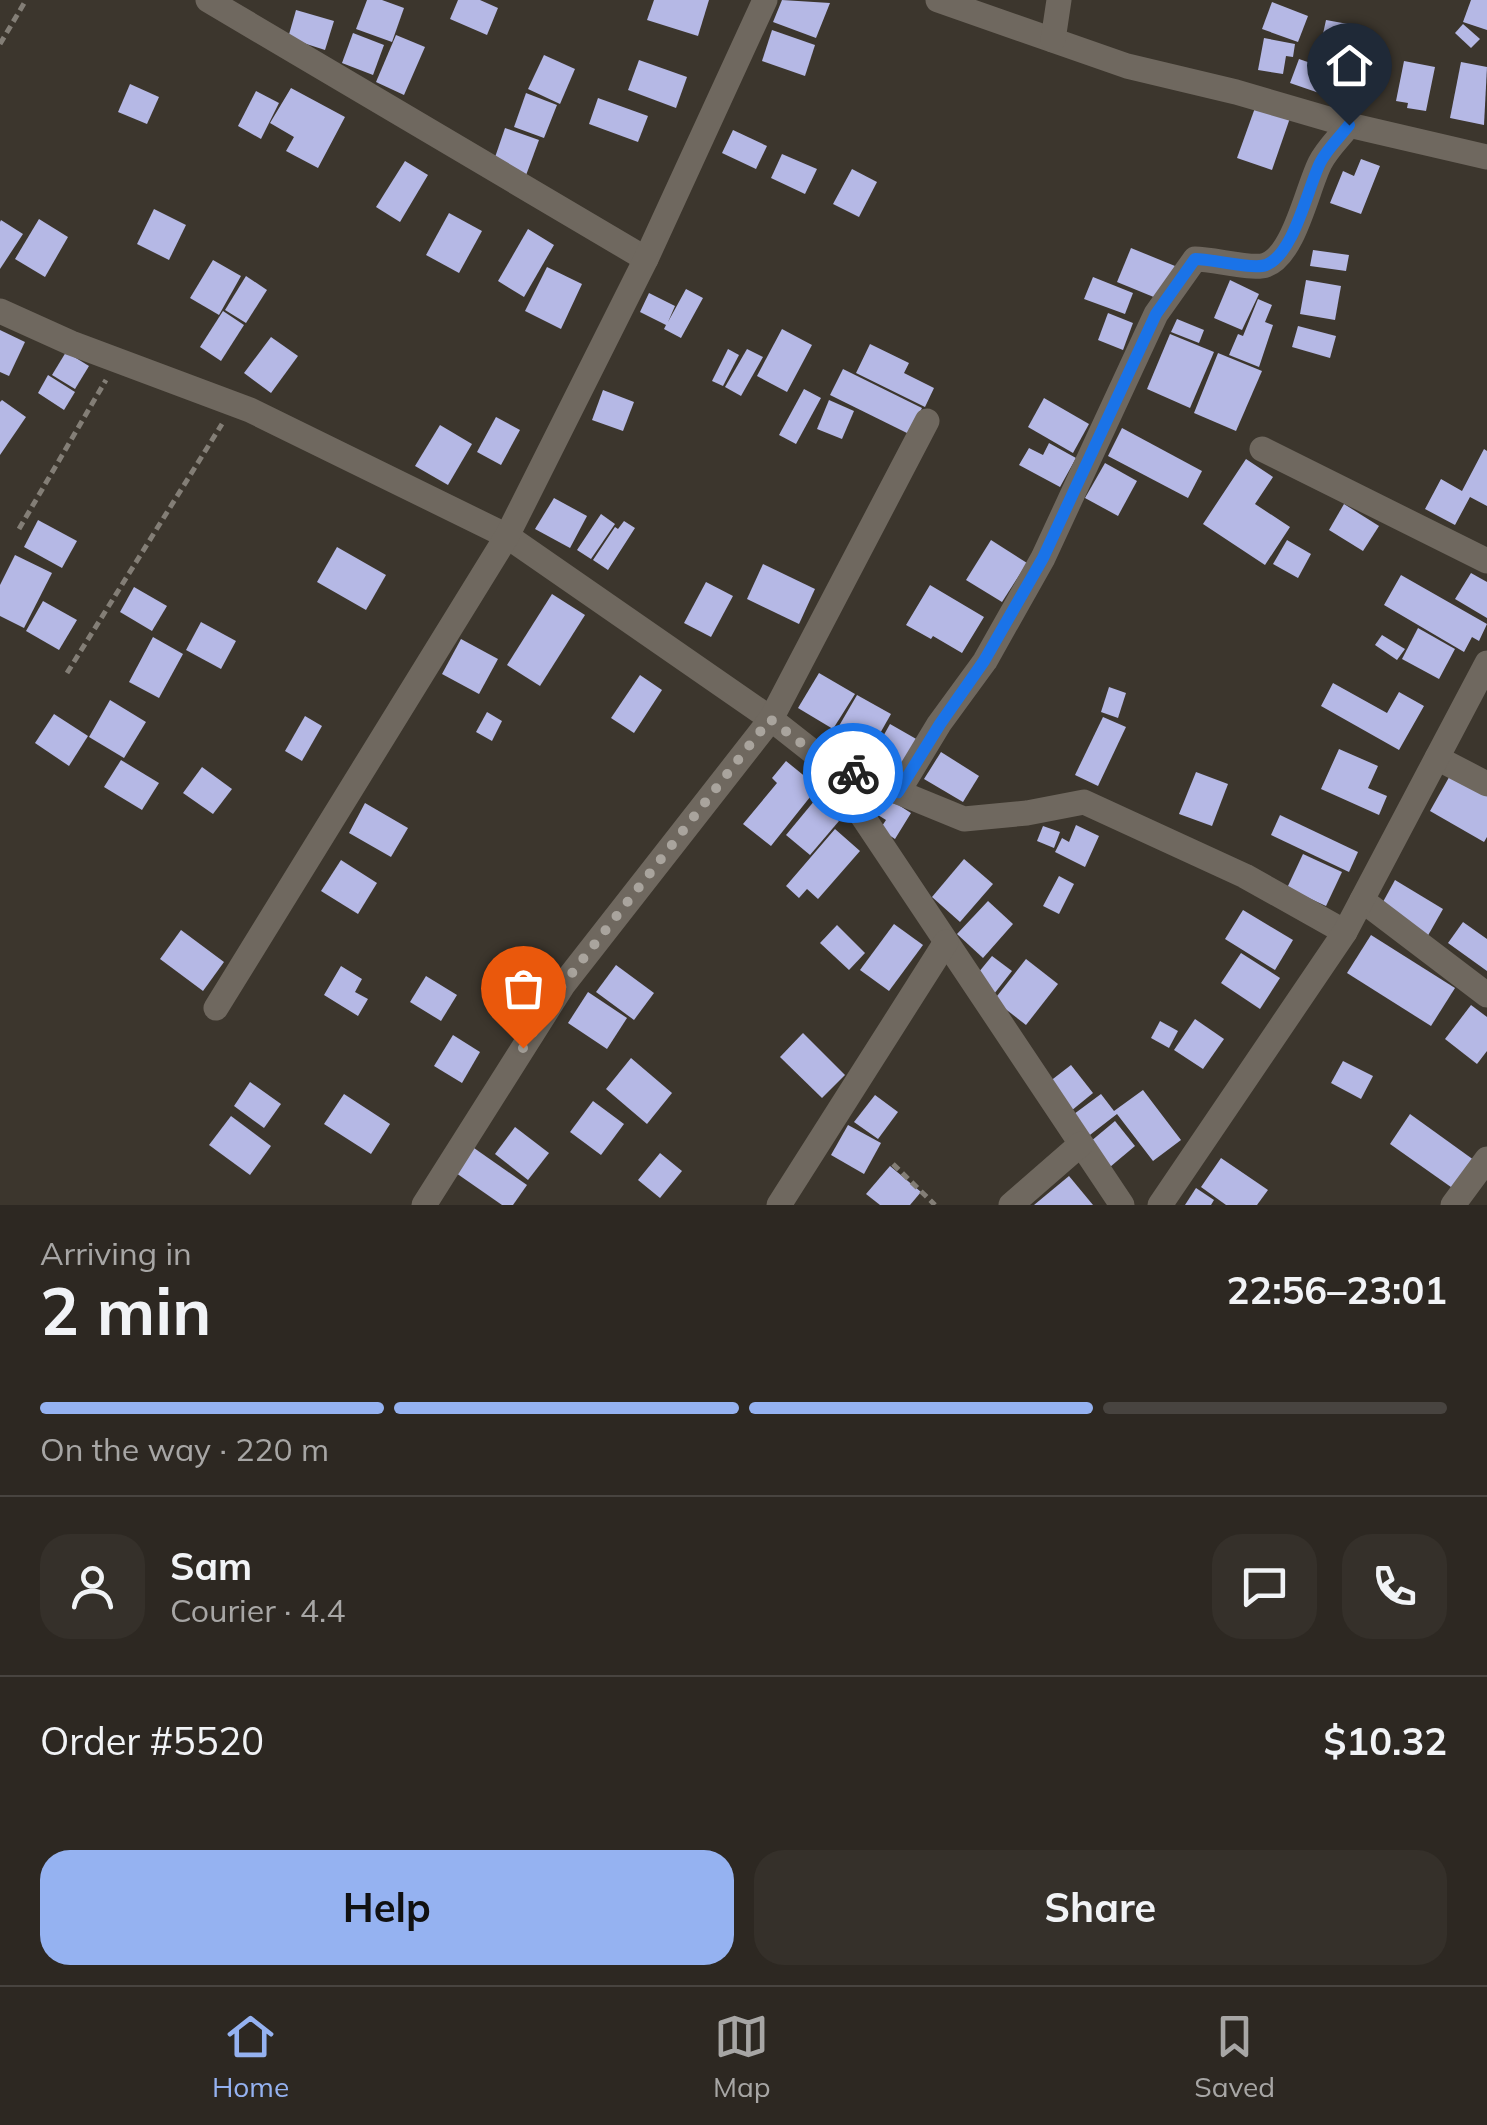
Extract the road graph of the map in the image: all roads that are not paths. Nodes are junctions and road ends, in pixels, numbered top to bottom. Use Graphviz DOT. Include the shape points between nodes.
graph roads {
  1 [pos="208,0"];
  2 [pos="765,0"];
  3 [pos="938,0"];
  4 [pos="1058,0"];
  5 [pos="1053,40"];
  6 [pos="1349,125"];
  7 [pos="1487,157"];
  8 [pos="646,259"];
  9 [pos="0,311"];
  10 [pos="928,421"];
  11 [pos="1262,449"];
  12 [pos="507,536"];
  13 [pos="1487,561"];
  14 [pos="1487,662"];
  15 [pos="770,719"];
  16 [pos="1437,758"];
  17 [pos="827,763"];
  18 [pos="1487,784"];
  19 [pos="898,792"];
  20 [pos="1362,900"];
  21 [pos="1345,932"];
  22 [pos="946,942"];
  23 [pos="1487,995"];
  24 [pos="216,1008"];
  25 [pos="1081,1144"];
  26 [pos="1487,1160"];
  27 [pos="424,1205"];
  28 [pos="779,1205"];
  29 [pos="1011,1205"];
  30 [pos="1122,1205"];
  31 [pos="1160,1205"];
  32 [pos="1454,1205"];
  1 -- 8 [label="street"];
  2 -- 8 [label="street"];
  3 -- 5 [label="street"];
  4 -- 5 [label="street"];
  5 -- 6 [label="street"];
  6 -- 7 [label="street"];
  6 -- 19 [label="street" via="1322,160 1285,250 1254,267 1195,259 1156,314 1043,558"];
  8 -- 12 [label="street"];
  9 -- 12 [label="street" via="234,404"];
  10 -- 15 [label="street"];
  11 -- 13 [label="street"];
  12 -- 15 [label="street"];
  12 -- 24 [label="street"];
  14 -- 16 [label="street"];
  15 -- 17 [label="street"];
  15 -- 27 [label="street" via="562,986"];
  16 -- 18 [label="street"];
  16 -- 20 [label="street"];
  17 -- 19 [label="street"];
  17 -- 22 [label="street"];
  19 -- 21 [label="street" via="964,819 1084,802 1245,876"];
  20 -- 21 [label="street"];
  20 -- 23 [label="street"];
  21 -- 31 [label="street"];
  22 -- 25 [label="street"];
  22 -- 28 [label="street"];
  25 -- 29 [label="street"];
  25 -- 30 [label="street"];
  26 -- 32 [label="street"];
}
